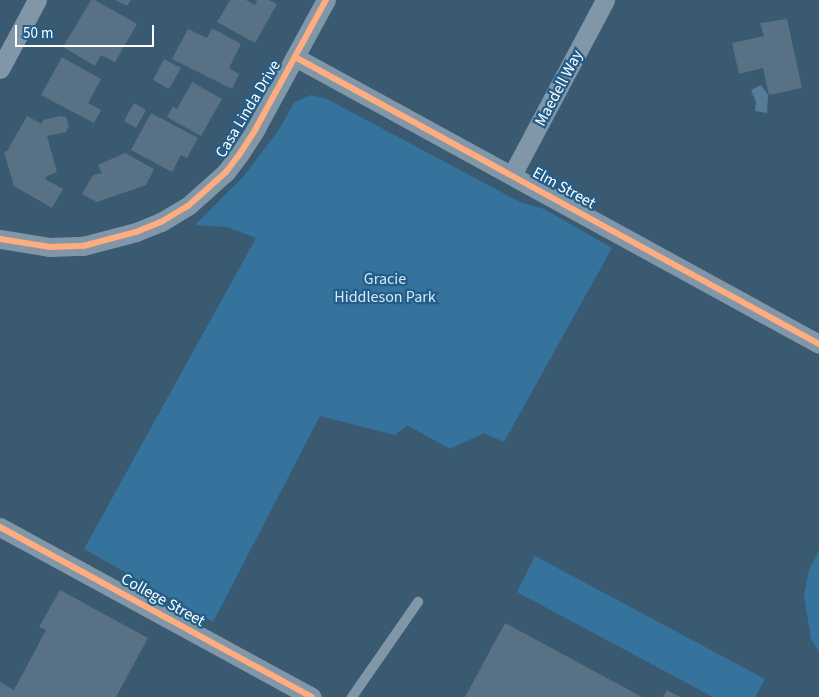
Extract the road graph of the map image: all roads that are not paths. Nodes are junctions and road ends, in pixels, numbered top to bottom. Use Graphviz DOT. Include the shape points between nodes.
graph roads {
  1 [pos="37,0"];
  2 [pos="326,0"];
  3 [pos="605,0"];
  4 [pos="295,57"];
  5 [pos="0,69"];
  6 [pos="512,175"];
  7 [pos="0,239"];
  8 [pos="819,344"];
  9 [pos="0,526"];
  10 [pos="418,602"];
  11 [pos="312,697"];
  12 [pos="352,697"];
  1 -- 5 [label="street"];
  2 -- 4 [label="street, Casa Linda Drive"];
  3 -- 6 [label="street, Maedell Way"];
  4 -- 6 [label="street, Elm Street"];
  4 -- 7 [label="street, Casa Linda Drive" via="239,155 226,172 188,206 136,232 83,246 50,247"];
  6 -- 8 [label="street, Elm Street"];
  9 -- 11 [label="street, College Street"];
  10 -- 12 [label="lane"];
}
